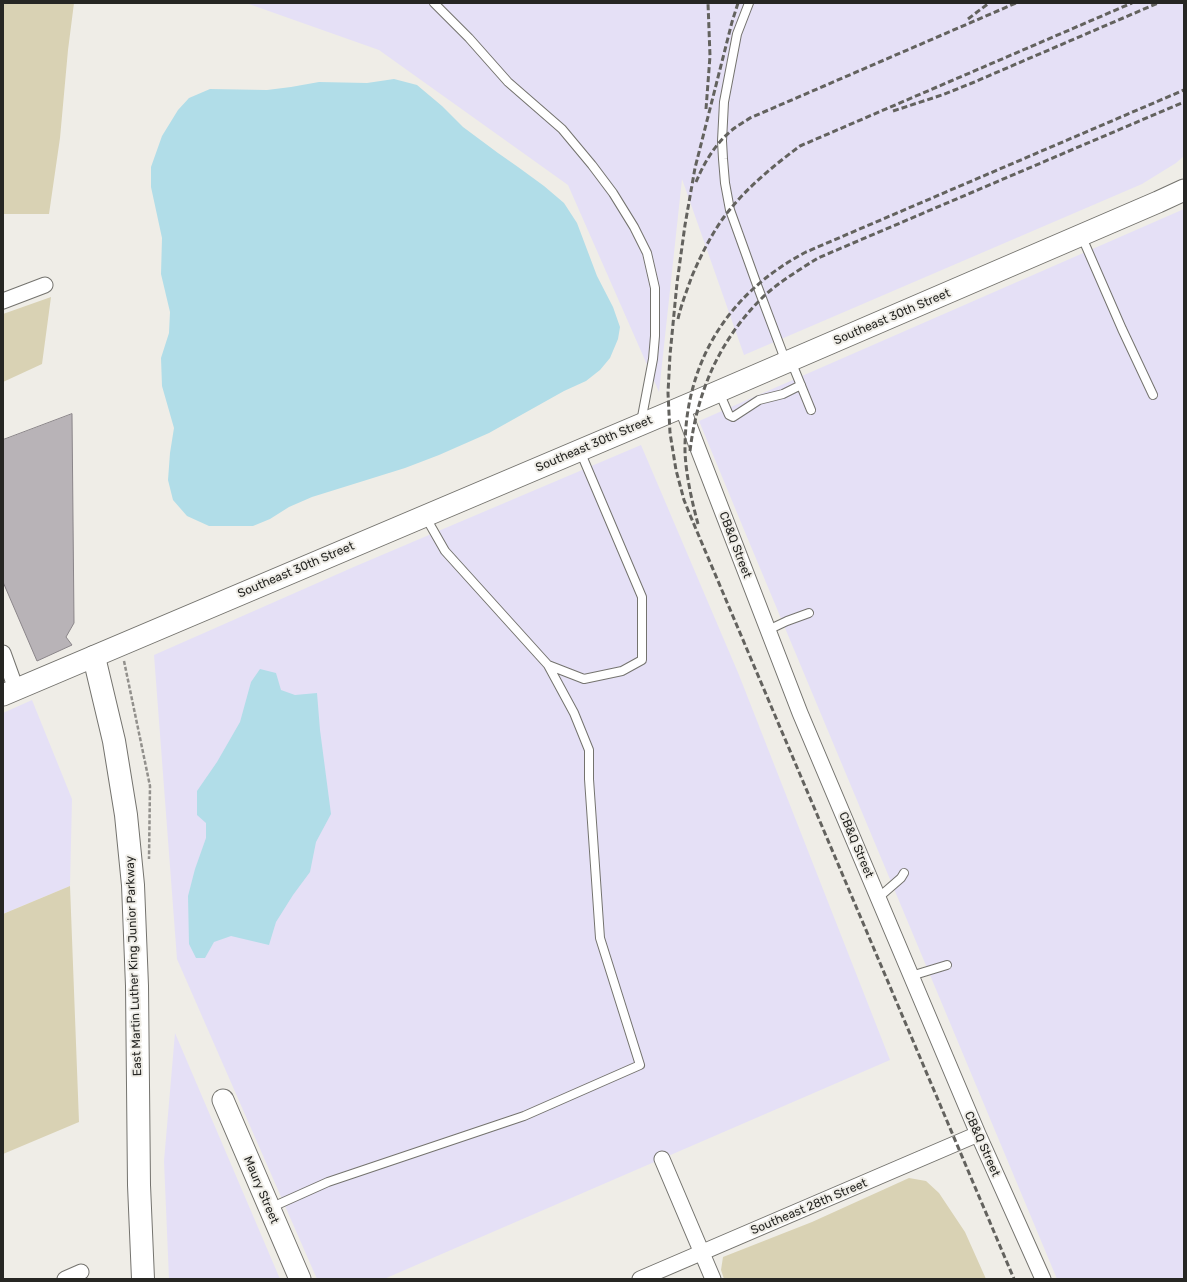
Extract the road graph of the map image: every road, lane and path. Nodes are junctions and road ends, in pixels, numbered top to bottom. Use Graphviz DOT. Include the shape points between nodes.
graph roads {
  1 [pos="434,3"];
  2 [pos="750,3"];
  3 [pos="1184,190"];
  4 [pos="1081,235"];
  5 [pos="45,285"];
  6 [pos="3,301"];
  7 [pos="789,361"];
  8 [pos="801,386"];
  9 [pos="718,391"];
  10 [pos="1153,395"];
  11 [pos="682,407"];
  12 [pos="811,410"];
  13 [pos="640,424"];
  14 [pos="580,450"];
  15 [pos="424,516"];
  16 [pos="809,613"];
  17 [pos="768,630"];
  18 [pos="3,653"];
  19 [pos="94,657"];
  20 [pos="548,665"];
  21 [pos="10,692"];
  22 [pos="904,873"];
  23 [pos="878,898"];
  24 [pos="947,965"];
  25 [pos="911,976"];
  26 [pos="224,1100"];
  27 [pos="978,1134"];
  28 [pos="662,1159"];
  29 [pos="270,1208"];
  30 [pos="702,1253"];
  31 [pos="80,1272"];
  32 [pos="65,1279"];
  33 [pos="143,1279"];
  34 [pos="300,1279"];
  35 [pos="640,1279"];
  36 [pos="713,1279"];
  37 [pos="1043,1279"];
  1 -- 13 [label="lane" via="508,82 562,129 592,165 634,226 647,253 655,288 653,359"];
  2 -- 7 [label="lane" via="737,34 724,102 724,171 730,210 756,284"];
  3 -- 4 [label="main road, Southeast 30th Street"];
  4 -- 7 [label="main road, Southeast 30th Street"];
  4 -- 10 [label="lane"];
  5 -- 6 [label="street"];
  7 -- 8 [label="lane"];
  7 -- 9 [label="main road, Southeast 30th Street"];
  8 -- 9 [label="lane" via="759,400 733,416 729,415"];
  8 -- 12 [label="lane"];
  9 -- 11 [label="main road, Southeast 30th Street"];
  11 -- 13 [label="main road, Southeast 30th Street"];
  11 -- 17 [label="street, CB&Q Street"];
  13 -- 14 [label="main road, Southeast 30th Street"];
  14 -- 15 [label="main road, Southeast 30th Street"];
  14 -- 20 [label="lane" via="642,597 642,660 622,671 584,679"];
  15 -- 19 [label="main road, Southeast 30th Street"];
  15 -- 20 [label="lane" via="445,551"];
  16 -- 17 [label="lane"];
  17 -- 23 [label="street, CB&Q Street"];
  18 -- 21 [label="street"];
  19 -- 21 [label="main road, Southeast 30th Street"];
  19 -- 33 [label="main road, East Martin Luther King Junior Parkway" via="114,742 126,815 132,885 137,986 139,1185"];
  20 -- 29 [label="lane" via="574,713 589,750 600,938 640,1065 524,1116 328,1182"];
  22 -- 23 [label="lane" via="902,878"];
  23 -- 25 [label="street, CB&Q Street"];
  24 -- 25 [label="lane"];
  25 -- 27 [label="street, CB&Q Street"];
  26 -- 29 [label="main road, Maury Street"];
  27 -- 30 [label="street, Southeast 28th Street"];
  27 -- 37 [label="street, CB&Q Street"];
  28 -- 30 [label="street"];
  29 -- 34 [label="main road, Maury Street"];
  30 -- 35 [label="street, Southeast 28th Street"];
  30 -- 36 [label="street"];
  31 -- 32 [label="street"];
}
